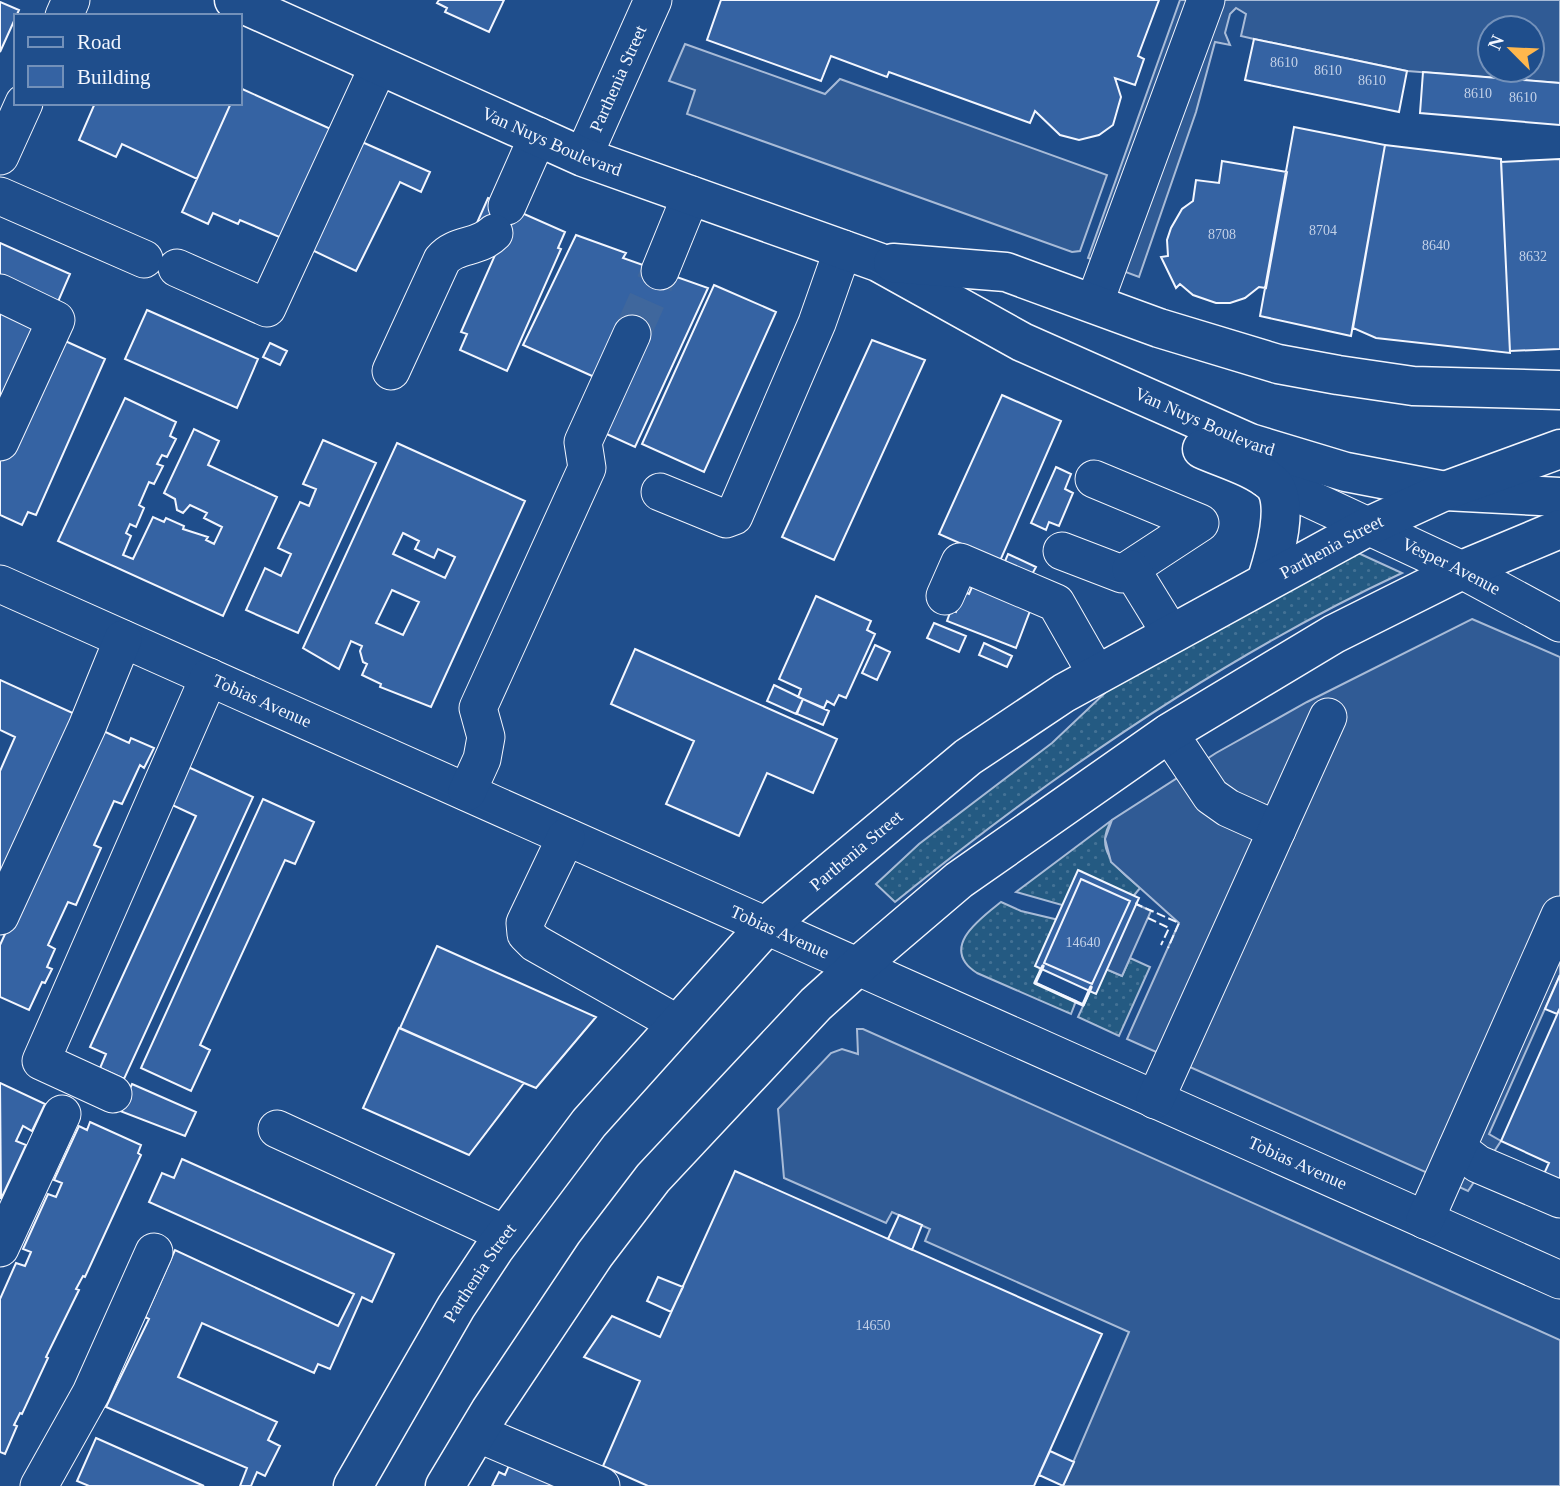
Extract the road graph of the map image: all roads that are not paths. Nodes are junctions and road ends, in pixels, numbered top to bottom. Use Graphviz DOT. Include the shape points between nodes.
graph roads {
  1 [pos="234,0"];
  2 [pos="653,0"];
  3 [pos="1206,0"];
  4 [pos="379,65"];
  5 [pos="23,105"];
  6 [pos="538,136"];
  7 [pos="0,156"];
  8 [pos="583,156"];
  9 [pos="691,195"];
  10 [pos="0,196"];
  11 [pos="861,255"];
  12 [pos="660,271"];
  13 [pos="0,293"];
  14 [pos="1094,304"];
  15 [pos="632,334"];
  16 [pos="1022,342"];
  17 [pos="391,372"];
  18 [pos="1560,390"];
  19 [pos="0,442"];
  20 [pos="1560,449"];
  21 [pos="1265,478"];
  22 [pos="1094,479"];
  23 [pos="1445,491"];
  24 [pos="660,492"];
  25 [pos="1560,497"];
  26 [pos="1369,526"];
  27 [pos="1560,528"];
  28 [pos="1062,551"];
  29 [pos="1131,569"];
  30 [pos="1462,570"];
  31 [pos="1267,579"];
  32 [pos="0,584"];
  33 [pos="945,596"];
  34 [pos="1560,623"];
  35 [pos="1171,634"];
  36 [pos="123,639"];
  37 [pos="1097,675"];
  38 [pos="209,677"];
  39 [pos="1328,717"];
  40 [pos="1168,733"];
  41 [pos="467,793"];
  42 [pos="1276,831"];
  43 [pos="566,837"];
  44 [pos="1560,915"];
  45 [pos="0,916"];
  46 [pos="766,926"];
  47 [pos="857,967"];
  48 [pos="678,1024"];
  49 [pos="113,1094"];
  50 [pos="1155,1100"];
  51 [pos="62,1114"];
  52 [pos="277,1129"];
  53 [pos="1457,1148"];
  54 [pos="1560,1199"];
  55 [pos="1425,1220"];
  56 [pos="505,1234"];
  57 [pos="0,1248"];
  58 [pos="154,1252"];
  59 [pos="1560,1280"];
  60 [pos="477,1433"];
  61 [pos="39,1486"];
  62 [pos="353,1486"];
  63 [pos="446,1486"];
  64 [pos="601,1486"];
  1 -- 4 [label="main road, Van Nuys Boulevard"];
  2 -- 8 [label="street, Parthenia Street"];
  3 -- 14 [label="street"];
  4 -- 6 [label="main road, Van Nuys Boulevard"];
  4 -- 10 [label="street" via="267,308"];
  5 -- 7 [label="street"];
  6 -- 8 [label="main road, Van Nuys Boulevard"];
  6 -- 17 [label="street" via="501,220 485,243 451,249 442,260"];
  8 -- 9 [label="main road, Van Nuys Boulevard"];
  9 -- 11 [label="main road, Van Nuys Boulevard"];
  9 -- 12 [label="street"];
  11 -- 14 [label="main road, Van Nuys Boulevard" via="1006,272"];
  11 -- 16 [label="main road, Van Nuys Boulevard"];
  11 -- 24 [label="street" via="817,323 734,516 726,519"];
  13 -- 19 [label="street" via="56,320"];
  14 -- 18 [label="main road, Van Nuys Boulevard" via="1278,364 1413,386"];
  15 -- 41 [label="street" via="583,442 587,468 478,708 486,737"];
  16 -- 21 [label="main road" via="1072,389"];
  16 -- 23 [label="main road, Van Nuys Boulevard" via="1250,443 1346,472"];
  20 -- 23 [label="main road, Parthenia Street"];
  21 -- 26 [label="street, Vesper Avenue"];
  21 -- 31 [label="main road" via="1278,493 1281,510"];
  22 -- 29 [label="street" via="1200,523"];
  23 -- 25 [label="main road, Van Nuys Boulevard"];
  23 -- 26 [label="main road, Parthenia Street"];
  26 -- 30 [label="street, Vesper Avenue"];
  26 -- 31 [label="main road, Parthenia Street"];
  27 -- 30 [label="main road"];
  28 -- 29 [label="street" via="1122,574"];
  29 -- 35 [label="street"];
  30 -- 34 [label="street, Vesper Avenue"];
  30 -- 40 [label="main road" via="1334,634"];
  31 -- 35 [label="main road, Parthenia Street"];
  32 -- 36 [label="street, Tobias Avenue"];
  33 -- 37 [label="street" via="960,562 1056,603"];
  35 -- 37 [label="main road, Parthenia Street"];
  36 -- 38 [label="street, Tobias Avenue"];
  36 -- 45 [label="street"];
  37 -- 46 [label="main road, Parthenia Street" via="968,757"];
  38 -- 41 [label="street, Tobias Avenue"];
  38 -- 49 [label="street" via="41,1061"];
  39 -- 42 [label="street"];
  40 -- 42 [label="street" via="1211,796"];
  40 -- 47 [label="main road" via="959,880"];
  41 -- 43 [label="street, Tobias Avenue"];
  42 -- 50 [label="street"];
  43 -- 46 [label="street, Tobias Avenue"];
  43 -- 48 [label="street" via="525,923 526,934"];
  44 -- 53 [label="street"];
  46 -- 47 [label="street, Tobias Avenue"];
  46 -- 48 [label="main road, Parthenia Street"];
  47 -- 50 [label="street, Tobias Avenue"];
  47 -- 60 [label="main road" via="816,1003 653,1178 594,1254"];
  48 -- 56 [label="main road, Parthenia Street" via="589,1123"];
  50 -- 55 [label="street, Tobias Avenue"];
  51 -- 57 [label="street"];
  52 -- 56 [label="street"];
  53 -- 54 [label="street" via="1478,1164"];
  53 -- 55 [label="street"];
  55 -- 59 [label="street, Tobias Avenue"];
  56 -- 62 [label="main road, Parthenia Street" via="456,1307"];
  58 -- 61 [label="street" via="91,1394"];
  60 -- 63 [label="main road"];
  60 -- 64 [label="street"];
}
